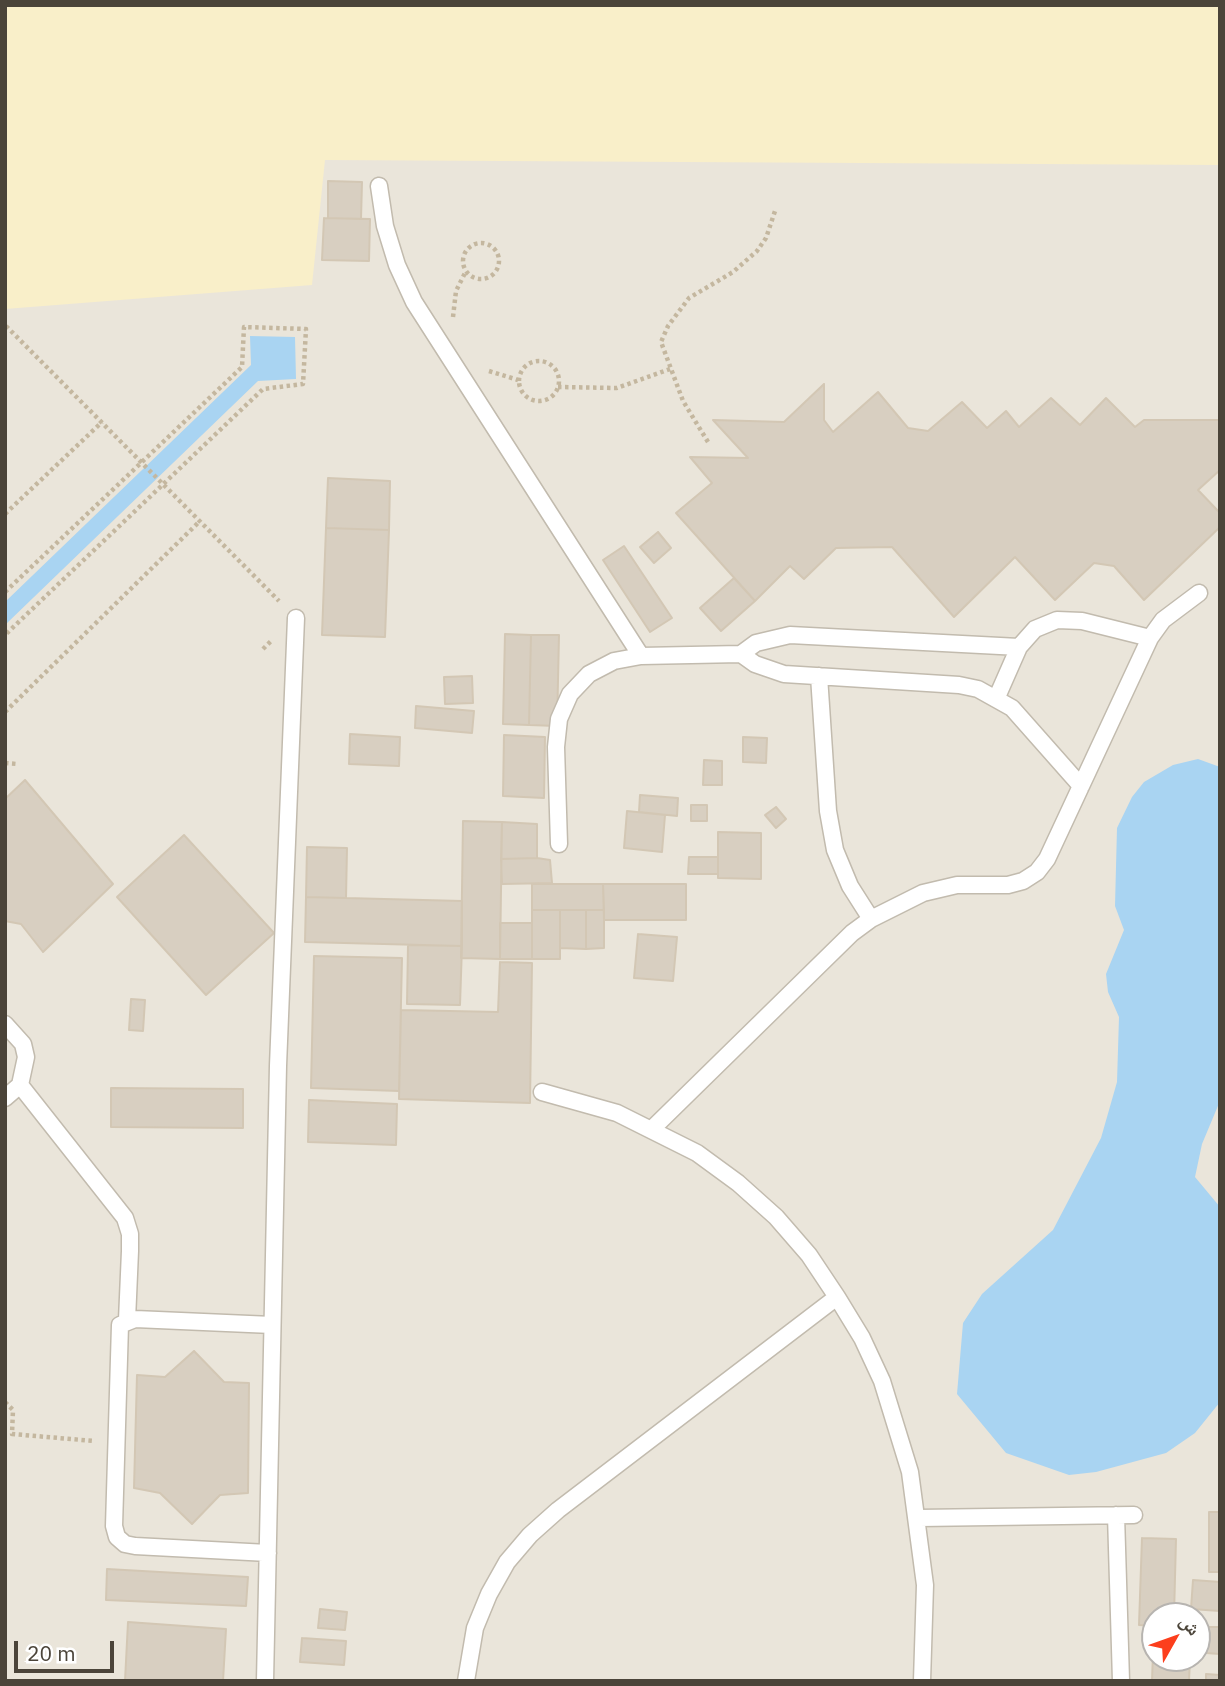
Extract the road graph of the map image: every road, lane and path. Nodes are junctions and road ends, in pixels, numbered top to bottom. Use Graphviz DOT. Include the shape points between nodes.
graph roads {
  1 [pos="379,186"];
  2 [pos="776,208"];
  3 [pos="466,271"];
  4 [pos="6,326"];
  5 [pos="456,328"];
  6 [pos="484,367"];
  7 [pos="670,369"];
  8 [pos="518,380"];
  9 [pos="558,387"];
  10 [pos="102,422"];
  11 [pos="708,442"];
  12 [pos="140,461"];
  13 [pos="163,484"];
  14 [pos="5,514"];
  15 [pos="200,521"];
  16 [pos="5,592"];
  17 [pos="1199,593"];
  18 [pos="296,618"];
  19 [pos="5,635"];
  20 [pos="1150,638"];
  21 [pos="1019,647"];
  22 [pos="263,649"];
  23 [pos="741,654"];
  24 [pos="641,656"];
  25 [pos="819,676"];
  26 [pos="997,697"];
  27 [pos="5,712"];
  28 [pos="5,763"];
  29 [pos="17,764"];
  30 [pos="1080,786"];
  31 [pos="559,844"];
  32 [pos="871,919"];
  33 [pos="5,1024"];
  34 [pos="20,1085"];
  35 [pos="541,1092"];
  36 [pos="5,1098"];
  37 [pos="653,1128"];
  38 [pos="837,1297"];
  39 [pos="127,1320"];
  40 [pos="272,1325"];
  41 [pos="5,1402"];
  42 [pos="116,1443"];
  43 [pos="1116,1515"];
  44 [pos="1134,1515"];
  45 [pos="919,1518"];
  46 [pos="268,1553"];
  47 [pos="265,1681"];
  48 [pos="466,1681"];
  49 [pos="922,1681"];
  50 [pos="1121,1681"];
  1 -- 24 [label="lane" via="385,226 414,302"];
  2 -- 7 [label="path" via="766,238 746,263 703,287 677,312 661,342"];
  3 -- 3 [label="path" via="472,278 490,278 497,271 499,254 486,243 469,246 463,263"];
  3 -- 5 [label="path" via="456,291"];
  4 -- 10 [label="path"];
  6 -- 8 [label="path"];
  7 -- 9 [label="path" via="617,387"];
  7 -- 11 [label="path"];
  8 -- 9 [label="path" via="524,396 531,400 548,399"];
  8 -- 9 [label="path" via="526,366 542,362 555,370"];
  10 -- 12 [label="path"];
  10 -- 14 [label="path"];
  12 -- 13 [label="path"];
  12 -- 13 [label="path" via="242,367 244,327 306,329 303,384 263,389"];
  12 -- 16 [label="path"];
  13 -- 15 [label="path"];
  13 -- 19 [label="path"];
  15 -- 18 [label="path"];
  15 -- 27 [label="path"];
  17 -- 20 [label="lane" via="1163,620"];
  18 -- 22 [label="path"];
  18 -- 40 [label="lane"];
  20 -- 21 [label="lane" via="1082,621 1058,620 1035,629"];
  20 -- 30 [label="lane"];
  21 -- 23 [label="lane" via="790,635 764,640"];
  21 -- 26 [label="lane"];
  23 -- 24 [label="lane"];
  23 -- 25 [label="lane" via="769,670"];
  24 -- 31 [label="lane" via="614,661 589,674 570,694 559,719"];
  25 -- 26 [label="lane" via="959,685"];
  25 -- 32 [label="lane" via="835,850"];
  26 -- 30 [label="lane" via="1026,721"];
  28 -- 29 [label="path"];
  30 -- 32 [label="lane" via="1047,859 1023,881 923,893"];
  32 -- 37 [label="lane"];
  33 -- 34 [label="lane" via="23,1044 26,1057"];
  34 -- 36 [label="lane"];
  34 -- 39 [label="lane" via="125,1218 130,1234"];
  35 -- 37 [label="lane"];
  37 -- 38 [label="lane" via="697,1153 766,1208 809,1255"];
  38 -- 45 [label="lane" via="862,1338 895,1415"];
  38 -- 48 [label="lane" via="530,1535 489,1594 475,1628"];
  39 -- 40 [label="lane"];
  39 -- 42 [label="lane" via="118,1334"];
  40 -- 46 [label="lane"];
  41 -- 42 [label="path" via="13,1410 12,1434"];
  42 -- 46 [label="lane" via="114,1526 125,1544"];
  43 -- 44 [label="lane"];
  43 -- 45 [label="lane"];
  43 -- 50 [label="lane"];
  45 -- 49 [label="lane" via="925,1585"];
  46 -- 47 [label="lane"];
}
